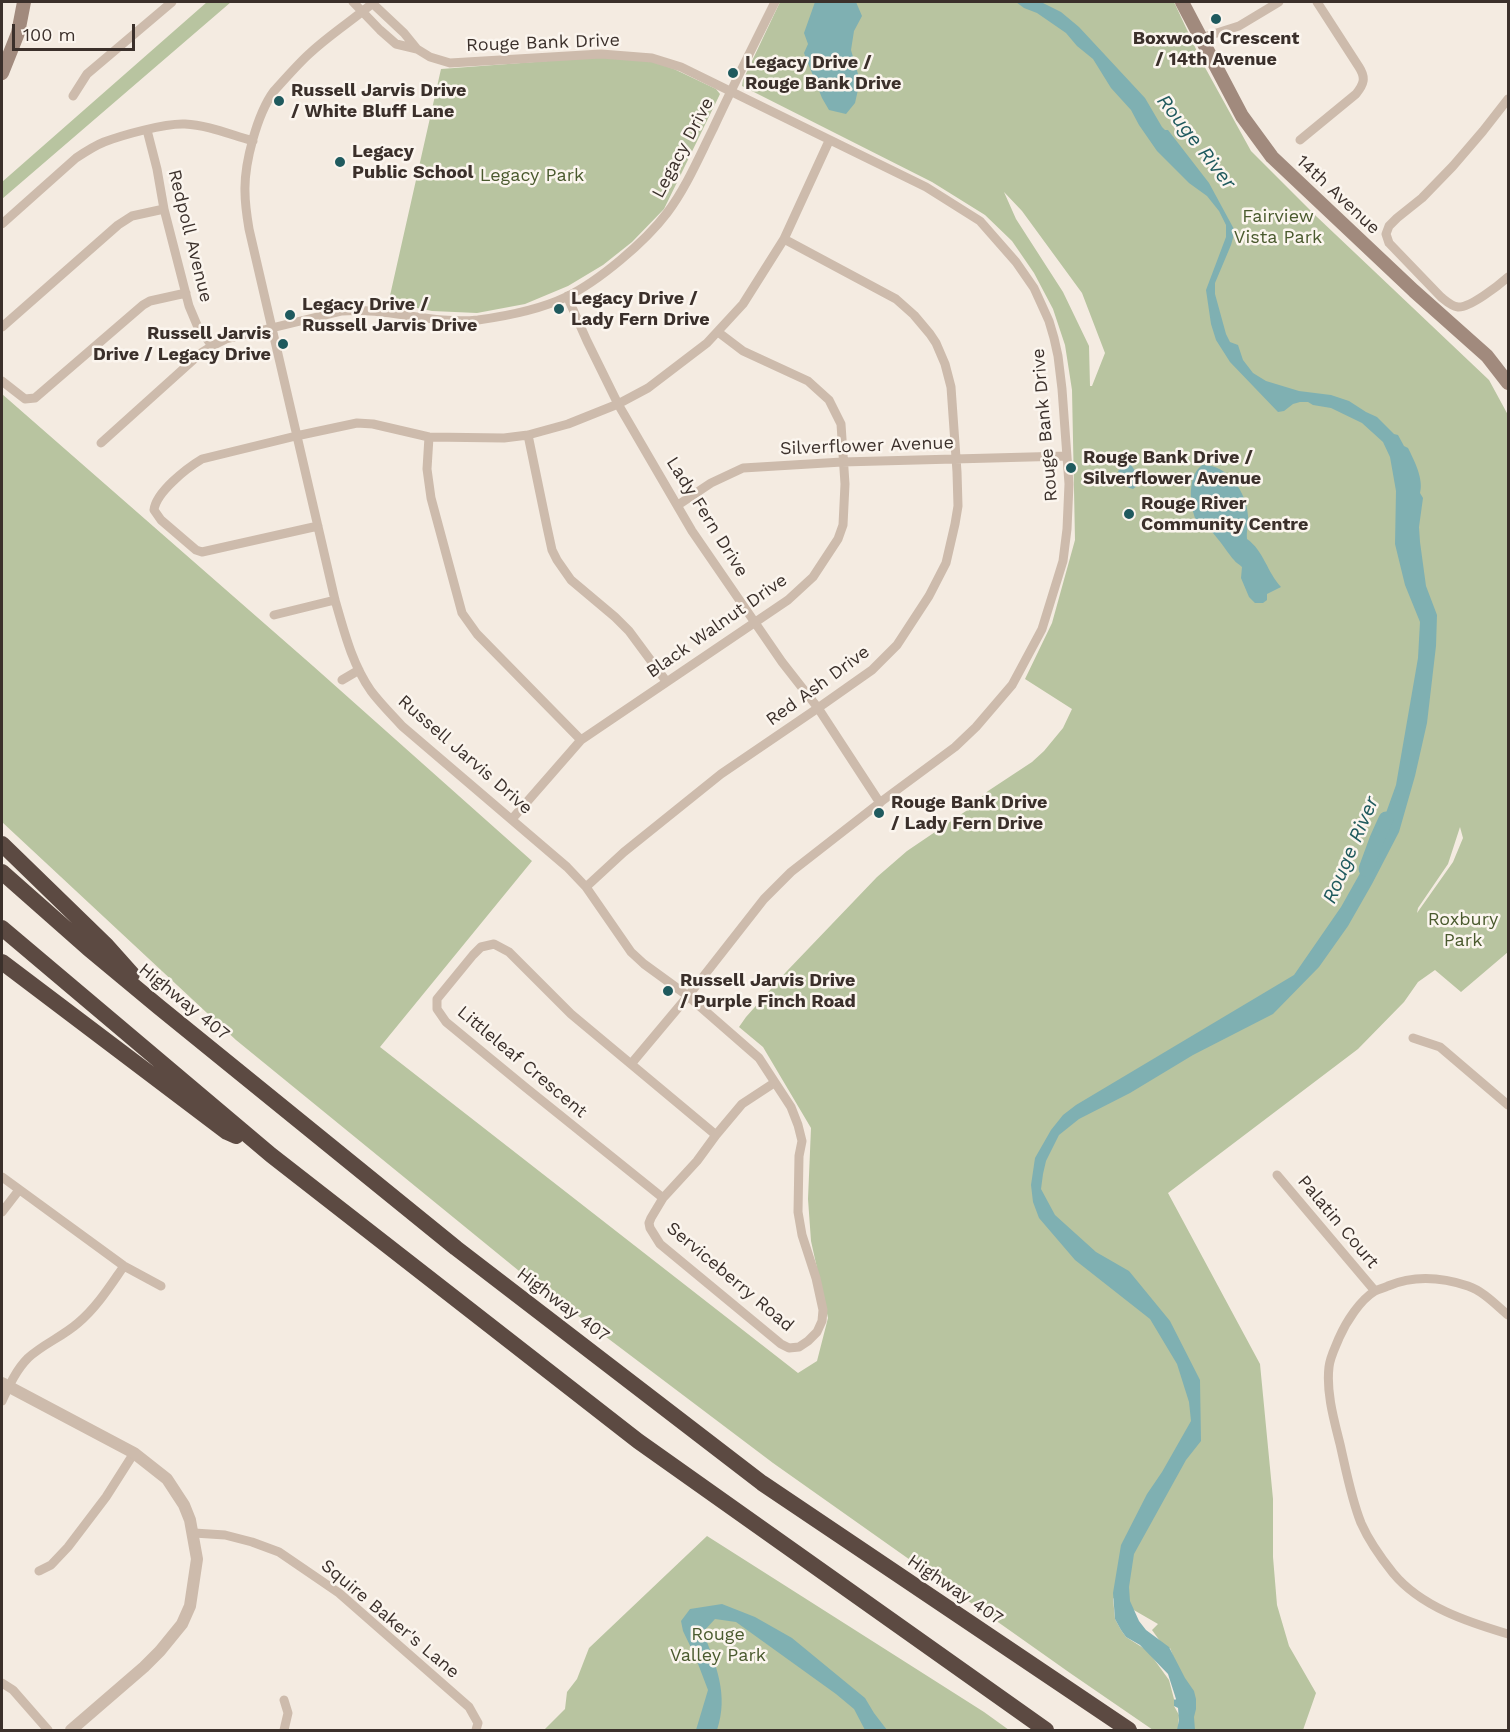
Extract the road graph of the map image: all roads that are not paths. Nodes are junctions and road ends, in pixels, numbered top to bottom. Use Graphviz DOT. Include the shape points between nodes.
graph roads {
  1 [pos="24,2"];
  2 [pos="172,2"];
  3 [pos="353,2"];
  4 [pos="372,2"];
  5 [pos="775,2"];
  6 [pos="1182,2"];
  7 [pos="1279,2"];
  8 [pos="1317,2"];
  9 [pos="362,11"];
  10 [pos="1201,38"];
  11 [pos="417,49"];
  12 [pos="2,73"];
  13 [pos="731,92"];
  14 [pos="73,96"];
  15 [pos="1509,99"];
  16 [pos="147,130"];
  17 [pos="1300,140"];
  18 [pos="253,141"];
  19 [pos="829,141"];
  20 [pos="164,209"];
  21 [pos="2,224"];
  22 [pos="784,239"];
  23 [pos="1509,277"];
  24 [pos="186,293"];
  25 [pos="567,296"];
  26 [pos="2,327"];
  27 [pos="273,328"];
  28 [pos="718,332"];
  29 [pos="212,346"];
  30 [pos="2,381"];
  31 [pos="1509,383"];
  32 [pos="618,404"];
  33 [pos="528,435"];
  34 [pos="296,436"];
  35 [pos="429,436"];
  36 [pos="101,443"];
  37 [pos="1067,456"];
  38 [pos="956,460"];
  39 [pos="842,462"];
  40 [pos="678,505"];
  41 [pos="318,526"];
  42 [pos="334,600"];
  43 [pos="274,615"];
  44 [pos="755,622"];
  45 [pos="359,670"];
  46 [pos="342,680"];
  47 [pos="666,681"];
  48 [pos="818,708"];
  49 [pos="581,740"];
  50 [pos="880,803"];
  51 [pos="512,819"];
  52 [pos="2,844"];
  53 [pos="2,872"];
  54 [pos="586,887"];
  55 [pos="2,928"];
  56 [pos="2,962"];
  57 [pos="688,996"];
  58 [pos="159,1007"];
  59 [pos="1413,1038"];
  60 [pos="631,1064"];
  61 [pos="774,1083"];
  62 [pos="1509,1106"];
  63 [pos="716,1135"];
  64 [pos="271,1155"];
  65 [pos="1277,1175"];
  66 [pos="2,1177"];
  67 [pos="19,1190"];
  68 [pos="663,1198"];
  69 [pos="2,1212"];
  70 [pos="124,1266"];
  71 [pos="161,1286"];
  72 [pos="1375,1291"];
  73 [pos="1509,1315"];
  74 [pos="789,1348"];
  75 [pos="5,1385"];
  76 [pos="2,1401"];
  77 [pos="134,1454"];
  78 [pos="194,1533"];
  79 [pos="39,1571"];
  80 [pos="1509,1634"];
  81 [pos="2,1683"];
  82 [pos="284,1700"];
  83 [pos="48,1731"];
  84 [pos="71,1731"];
  85 [pos="284,1731"];
  86 [pos="476,1731"];
  87 [pos="1046,1731"];
  88 [pos="1129,1731"];
  1 -- 12 [label="main road" via="18,33"];
  2 -- 14 [label="street" via="87,74"];
  3 -- 9 [label="street, Rouge Bank Drive"];
  4 -- 9 [label="street, Russell Jarvis Drive"];
  4 -- 11 [label="street, Rouge Bank Drive"];
  5 -- 13 [label="street, Legacy Drive"];
  6 -- 10 [label="main road, 14th Avenue"];
  7 -- 10 [label="street" via="1239,26"];
  8 -- 17 [label="street" via="1364,80 1356,94"];
  9 -- 11 [label="street, Rouge Bank Drive" via="396,44"];
  9 -- 18 [label="street, Russell Jarvis Drive" via="308,55 274,92"];
  10 -- 31 [label="main road, 14th Avenue" via="1242,116 1272,158 1488,357"];
  11 -- 13 [label="street, Rouge Bank Drive" via="450,63 601,54 652,58 681,67"];
  13 -- 19 [label="street, Rouge Bank Drive"];
  13 -- 25 [label="street, Legacy Drive" via="668,213 620,260"];
  15 -- 23 [label="street" via="1453,166 1389,226 1386,234 1389,243 1441,297 1458,307"];
  16 -- 18 [label="street" via="183,124"];
  16 -- 20 [label="street, Redpoll Avenue"];
  16 -- 21 [label="street" via="89,149"];
  18 -- 27 [label="street, Russell Jarvis Drive" via="244,194"];
  19 -- 22 [label="street"];
  19 -- 37 [label="street, Rouge Bank Drive" via="958,206 980,221 1016,262 1034,288 1054,338"];
  20 -- 24 [label="street, Redpoll Avenue"];
  20 -- 26 [label="street" via="132,216 118,225"];
  22 -- 28 [label="street" via="744,304"];
  22 -- 38 [label="street, Red Ash Drive" via="896,299 930,334 951,387"];
  24 -- 29 [label="street, Redpoll Avenue" via="197,325"];
  24 -- 30 [label="street" via="143,305 35,398 26,399"];
  25 -- 27 [label="street, Legacy Drive" via="523,312 475,320 359,310"];
  25 -- 32 [label="street, Lady Fern Drive"];
  27 -- 29 [label="street, Legacy Drive"];
  27 -- 34 [label="street, Russell Jarvis Drive"];
  28 -- 32 [label="street" via="648,388"];
  28 -- 39 [label="street, Black Walnut Drive" via="743,351 808,381 829,400 841,424"];
  29 -- 36 [label="street, Legacy Drive"];
  32 -- 33 [label="street"];
  32 -- 40 [label="street, Lady Fern Drive"];
  33 -- 35 [label="street"];
  33 -- 47 [label="street" via="557,560 571,580 629,632"];
  34 -- 35 [label="street" via="357,423"];
  34 -- 41 [label="street, Russell Jarvis Drive"];
  34 -- 41 [label="street" via="202,459 166,488 154,510 201,552"];
  35 -- 49 [label="street" via="427,469 431,498 462,613 477,634"];
  37 -- 38 [label="street, Silverflower Avenue"];
  37 -- 50 [label="street, Rouge Bank Drive" via="1068,529 1063,561 1042,629 1012,685 955,747"];
  38 -- 39 [label="street, Silverflower Avenue"];
  38 -- 48 [label="street, Red Ash Drive" via="955,524 946,563 929,596 897,645 872,670"];
  39 -- 40 [label="street, Silverflower Avenue" via="743,468"];
  39 -- 44 [label="street, Black Walnut Drive" via="845,508 838,539 813,577"];
  40 -- 44 [label="street, Lady Fern Drive"];
  41 -- 42 [label="street, Russell Jarvis Drive"];
  42 -- 43 [label="street"];
  42 -- 45 [label="street, Russell Jarvis Drive"];
  44 -- 47 [label="street, Black Walnut Drive"];
  44 -- 48 [label="street, Lady Fern Drive"];
  45 -- 46 [label="street"];
  45 -- 51 [label="street, Russell Jarvis Drive" via="371,691 402,726"];
  47 -- 49 [label="street, Black Walnut Drive"];
  48 -- 50 [label="street, Lady Fern Drive"];
  48 -- 54 [label="street, Red Ash Drive" via="705,786"];
  49 -- 51 [label="street, Black Walnut Drive"];
  50 -- 57 [label="street, Rouge Bank Drive" via="776,886"];
  51 -- 54 [label="street, Russell Jarvis Drive"];
  52 -- 58 [label="highway" via="107,946"];
  53 -- 58 [label="highway, Highway 407"];
  54 -- 57 [label="street, Russell Jarvis Drive" via="631,952"];
  55 -- 64 [label="highway"];
  56 -- 64 [label="highway" via="227,1132"];
  57 -- 60 [label="street, Rouge Bank Drive"];
  57 -- 61 [label="street, Russell Jarvis Drive" via="759,1058"];
  58 -- 88 [label="highway, Highway 407" via="456,1248 762,1483"];
  59 -- 62 [label="street" via="1440,1047"];
  60 -- 63 [label="street, Littleleaf Crescent"];
  60 -- 68 [label="street, Littleleaf Crescent" via="571,1014 509,952 494,944 473,954 437,999 437,1009 446,1023"];
  61 -- 63 [label="street" via="742,1104"];
  61 -- 74 [label="street, Russell Jarvis Drive" via="791,1107 802,1141 798,1212 823,1310 817,1332 799,1347"];
  63 -- 68 [label="street"];
  64 -- 87 [label="highway" via="638,1441"];
  65 -- 72 [label="street, Palatin Court"];
  66 -- 67 [label="street"];
  67 -- 69 [label="street"];
  67 -- 70 [label="street"];
  68 -- 74 [label="street, Serviceberry Road" via="649,1223 660,1244"];
  70 -- 71 [label="street"];
  70 -- 75 [label="street" via="90,1312 27,1359"];
  72 -- 73 [label="street" via="1400,1281 1436,1279 1468,1286"];
  72 -- 80 [label="street" via="1344,1327 1331,1356 1328,1383 1361,1522 1394,1574 1416,1594 1462,1619"];
  75 -- 76 [label="street"];
  75 -- 77 [label="street"];
  77 -- 78 [label="street" via="167,1479 184,1505"];
  77 -- 79 [label="street" via="68,1547 51,1565"];
  78 -- 84 [label="street" via="194,1585 182,1624 144,1667"];
  78 -- 86 [label="street, Squire Baker's Lane" via="252,1542 279,1552 339,1593 469,1707 478,1723"];
  81 -- 83 [label="street" via="13,1690"];
  82 -- 85 [label="street" via="288,1713"];
}
